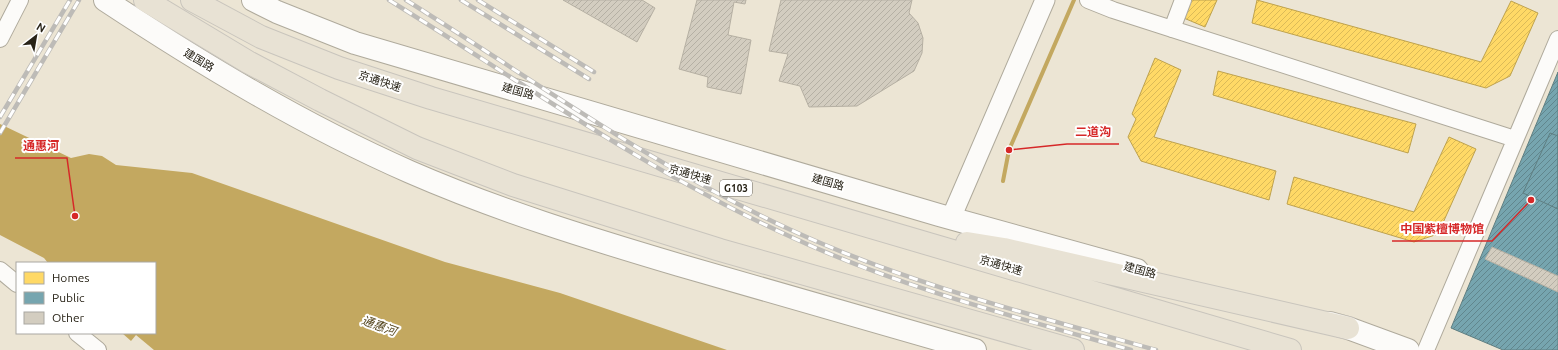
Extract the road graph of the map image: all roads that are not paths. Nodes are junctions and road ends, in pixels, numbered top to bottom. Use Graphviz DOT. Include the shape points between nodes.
graph roads {
  1 [pos="20,0"];
  2 [pos="105,0"];
  3 [pos="145,0"];
  4 [pos="192,0"];
  5 [pos="253,0"];
  6 [pos="1031,0"];
  7 [pos="1045,0"];
  8 [pos="1183,0"];
  9 [pos="1092,2"];
  10 [pos="1172,29"];
  11 [pos="0,39"];
  12 [pos="1558,39"];
  13 [pos="1515,139"];
  14 [pos="372,153"];
  15 [pos="513,185"];
  16 [pos="945,216"];
  17 [pos="881,230"];
  18 [pos="0,270"];
  19 [pos="16,283"];
  20 [pos="1348,328"];
  21 [pos="78,334"];
  22 [pos="1022,335"];
  23 [pos="98,350"];
  24 [pos="975,350"];
  25 [pos="1058,350"];
  26 [pos="1074,350"];
  27 [pos="1290,350"];
  28 [pos="1408,350"];
  29 [pos="1426,350"];
  1 -- 11 [label="street"];
  2 -- 14 [label="main road, 建国路" via="235,82"];
  3 -- 15 [label="highway" via="248,62 320,100 417,148"];
  4 -- 17 [label="highway, 京通快速 / G103" via="261,37 339,68 431,98"];
  5 -- 16 [label="main road, 建国路" via="355,43"];
  6 -- 16 [label="street"];
  7 -- 16 [label="street"];
  8 -- 10 [label="street"];
  9 -- 10 [label="street"];
  10 -- 13 [label="street"];
  12 -- 13 [label="street"];
  13 -- 29 [label="street"];
  14 -- 15 [label="main road" via="466,177"];
  14 -- 24 [label="main road, 建国路" via="504,210 593,239"];
  15 -- 22 [label="highway" via="720,250"];
  16 -- 20 [label="main road, 建国路"];
  17 -- 20 [label="highway" via="1004,249"];
  17 -- 27 [label="highway, 京通快速 / G103"];
  18 -- 19 [label="street"];
  20 -- 28 [label="main road, 建国路"];
  21 -- 23 [label="street"];
  22 -- 25 [label="highway"];
  22 -- 26 [label="highway"];
}
